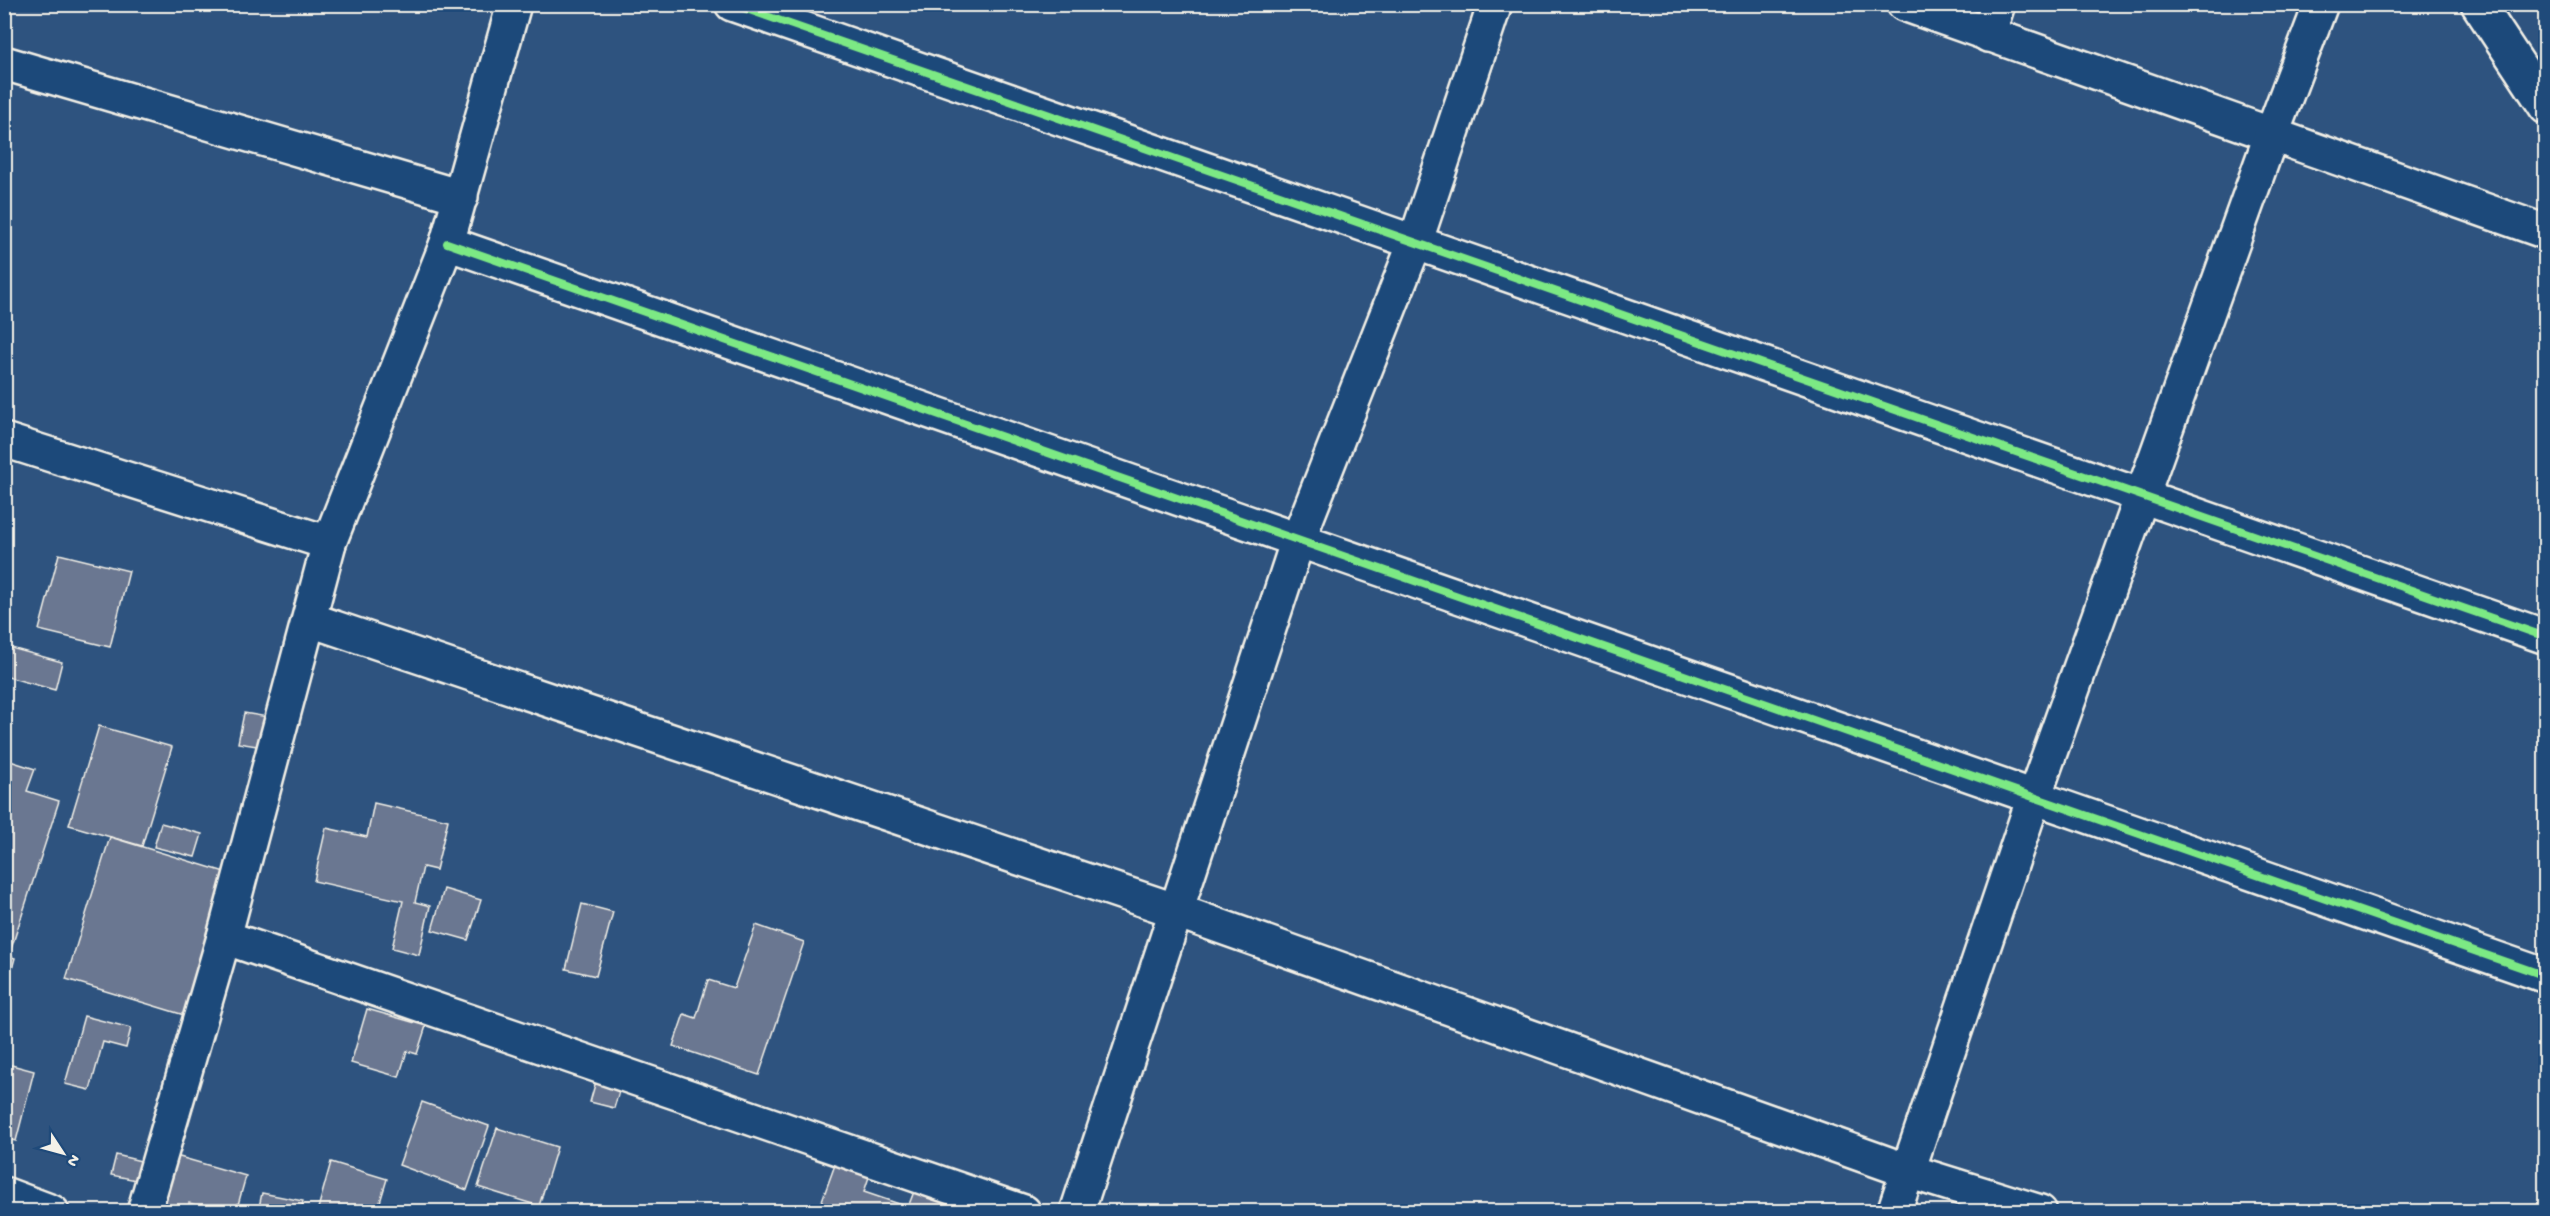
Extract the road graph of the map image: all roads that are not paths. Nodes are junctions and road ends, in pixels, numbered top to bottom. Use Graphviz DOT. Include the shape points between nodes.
graph roads {
  1 [pos="513,4"];
  2 [pos="732,4"];
  3 [pos="1495,4"];
  4 [pos="1904,4"];
  5 [pos="2321,4"];
  6 [pos="2478,4"];
  7 [pos="1993,20"];
  8 [pos="4,63"];
  9 [pos="2546,107"];
  10 [pos="2271,136"];
  11 [pos="461,197"];
  12 [pos="2546,232"];
  13 [pos="447,243"];
  14 [pos="1415,243"];
  15 [pos="4,440"];
  16 [pos="2143,497"];
  17 [pos="1298,540"];
  18 [pos="330,543"];
  19 [pos="310,620"];
  20 [pos="2546,637"];
  21 [pos="2034,797"];
  22 [pos="1177,912"];
  23 [pos="224,938"];
  24 [pos="2546,976"];
  25 [pos="1908,1171"];
  26 [pos="4,1194"];
  27 [pos="52,1212"];
  28 [pos="144,1212"];
  29 [pos="1024,1212"];
  30 [pos="1077,1212"];
  31 [pos="1894,1212"];
  32 [pos="2040,1212"];
  1 -- 11 [label="street"];
  2 -- 14 [label="street"];
  3 -- 14 [label="street"];
  4 -- 7 [label="street"];
  5 -- 10 [label="street"];
  6 -- 9 [label="street"];
  7 -- 10 [label="street"];
  8 -- 11 [label="street"];
  10 -- 12 [label="street"];
  10 -- 16 [label="street"];
  11 -- 13 [label="street"];
  13 -- 17 [label="street"];
  13 -- 18 [label="street"];
  14 -- 16 [label="street"];
  14 -- 17 [label="street"];
  15 -- 18 [label="street"];
  16 -- 20 [label="street"];
  16 -- 21 [label="street"];
  17 -- 21 [label="street"];
  17 -- 22 [label="street"];
  18 -- 19 [label="street"];
  19 -- 22 [label="street"];
  19 -- 23 [label="street"];
  21 -- 24 [label="street"];
  21 -- 25 [label="street"];
  22 -- 25 [label="street"];
  22 -- 30 [label="street"];
  23 -- 28 [label="street"];
  23 -- 29 [label="street"];
  25 -- 31 [label="street"];
  25 -- 32 [label="street"];
  26 -- 27 [label="street"];
}
